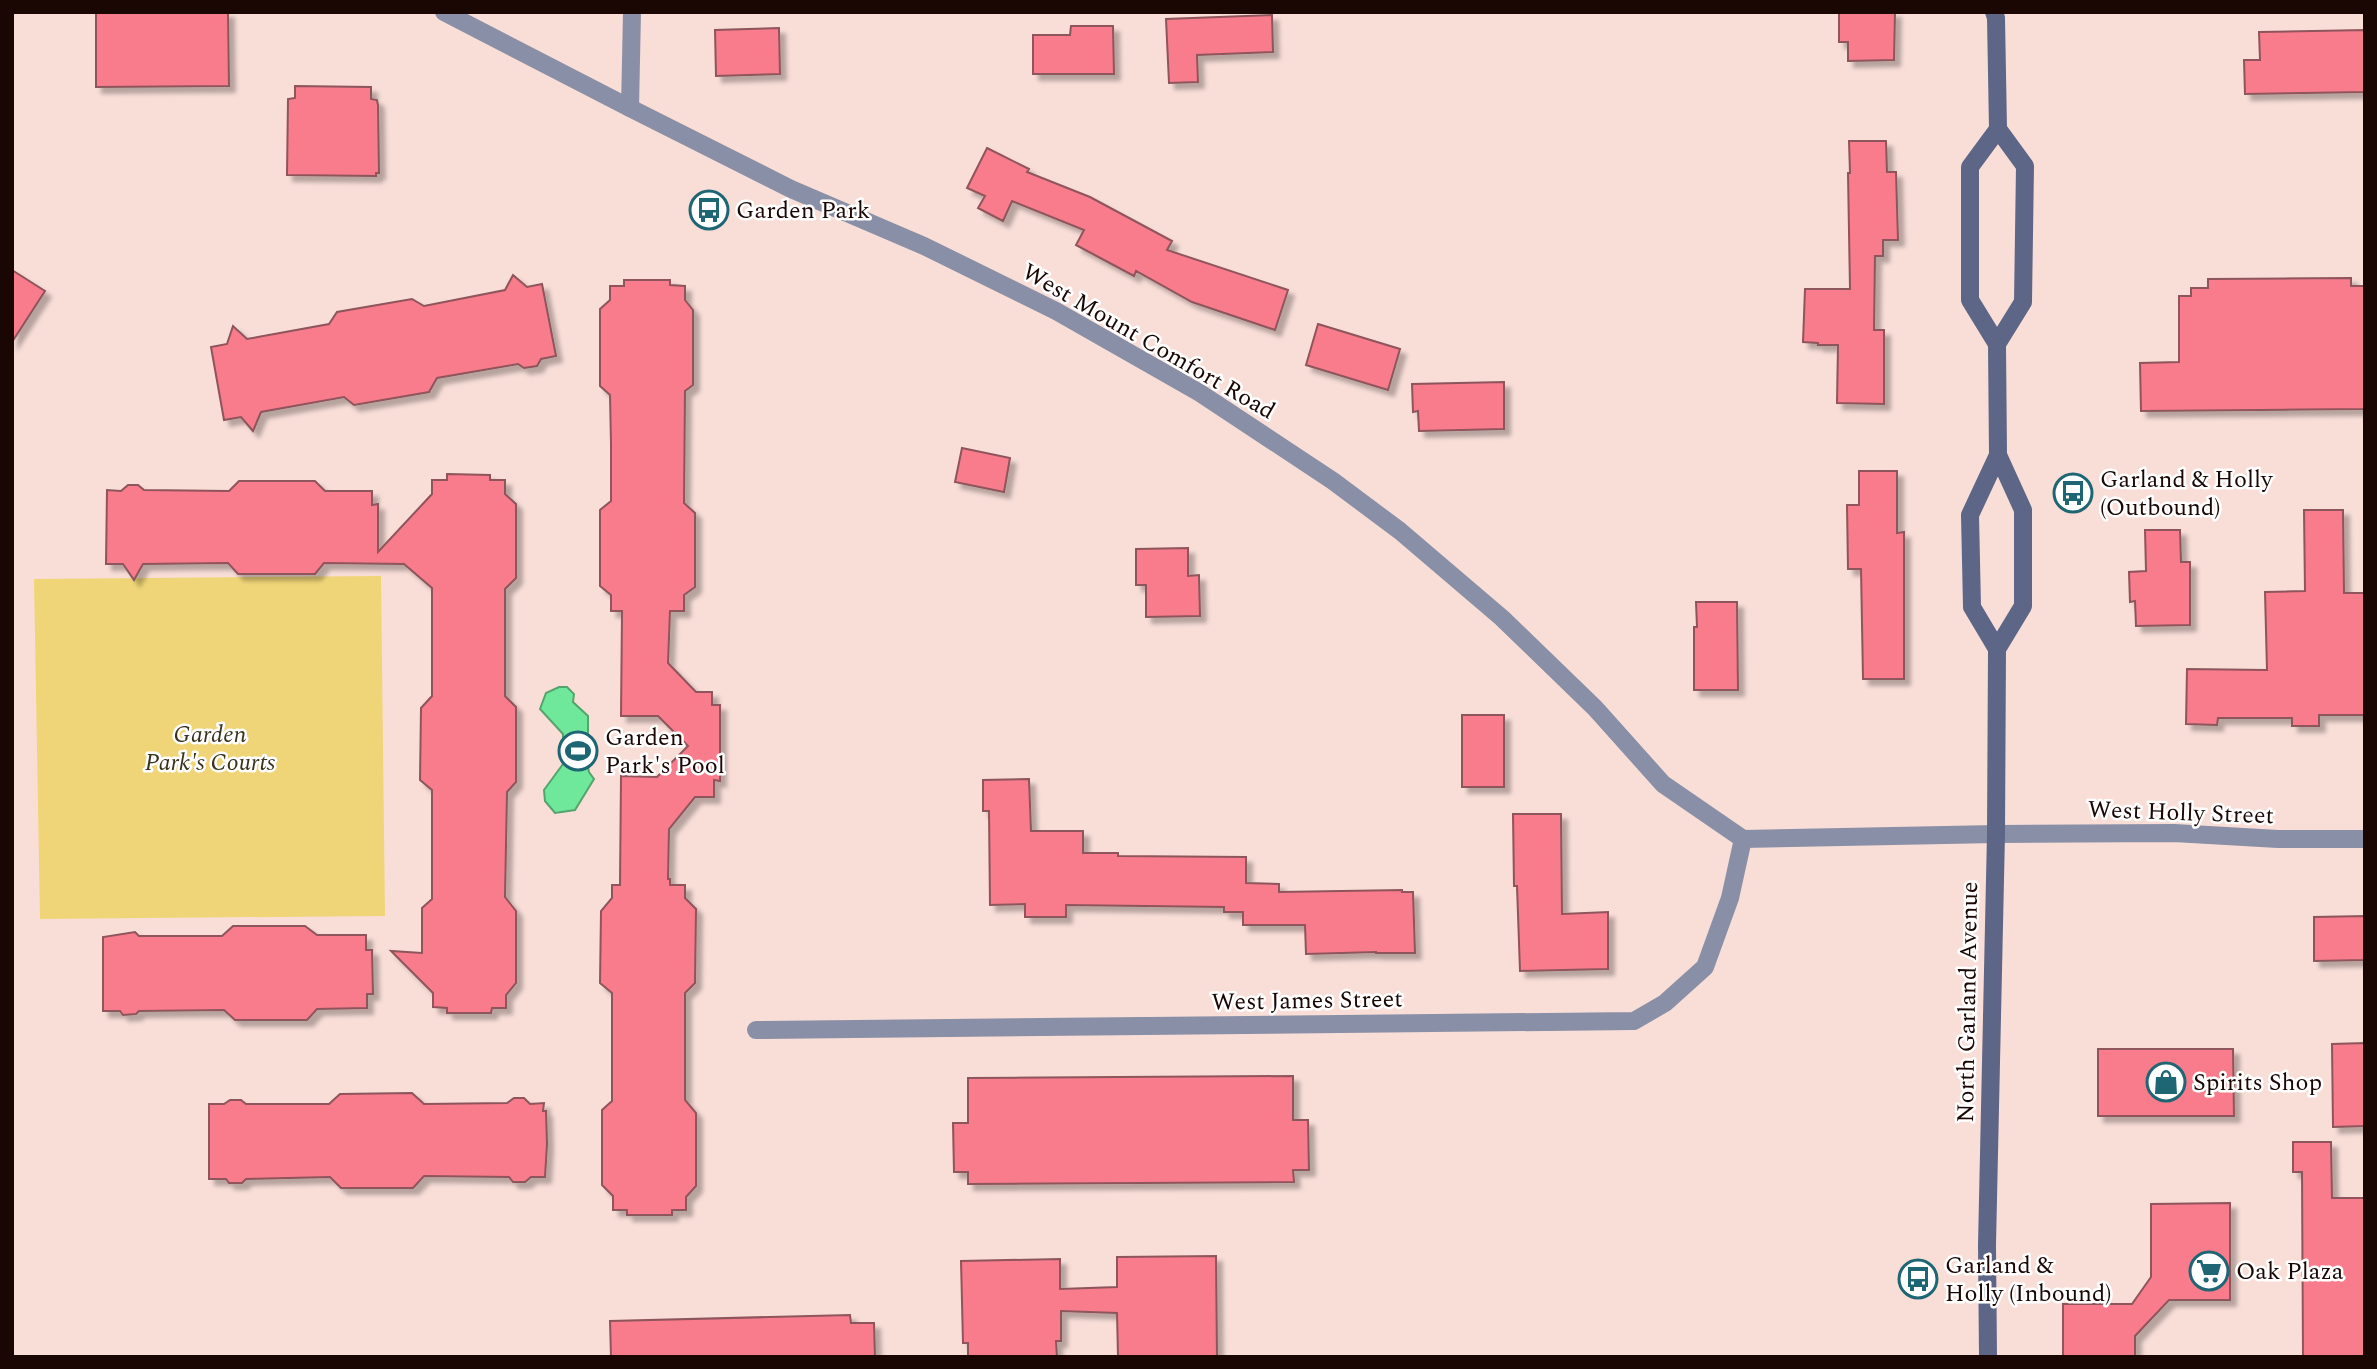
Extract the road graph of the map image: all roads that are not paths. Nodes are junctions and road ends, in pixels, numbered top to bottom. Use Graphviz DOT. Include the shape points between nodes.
graph roads {
  1 [pos="444,12"];
  2 [pos="632,12"];
  3 [pos="1997,14"];
  4 [pos="630,108"];
  5 [pos="1998,129"];
  6 [pos="1997,344"];
  7 [pos="1998,455"];
  8 [pos="1997,649"];
  9 [pos="1996,834"];
  10 [pos="1743,839"];
  11 [pos="2365,839"];
  12 [pos="756,1030"];
  13 [pos="1988,1357"];
  1 -- 4 [label="street, West Mount Comfort Road"];
  2 -- 4 [label="street"];
  3 -- 5 [label="main road"];
  4 -- 10 [label="street, West Mount Comfort Road" via="791,189 924,246 1056,312 1259,431 1410,540 1503,618 1595,708 1663,784"];
  5 -- 6 [label="main road" via="2025,166 2023,302"];
  5 -- 6 [label="main road" via="1970,167 1970,300"];
  6 -- 7 [label="main road"];
  7 -- 8 [label="main road" via="2023,510 2023,607"];
  7 -- 8 [label="main road" via="1970,514 1972,607"];
  8 -- 9 [label="main road, North Garland Avenue"];
  9 -- 10 [label="street"];
  9 -- 11 [label="street, West Holly Street"];
  9 -- 13 [label="main road, North Garland Avenue"];
  10 -- 12 [label="street, West James Street" via="1730,898 1705,967 1665,1003 1633,1021"];
}
